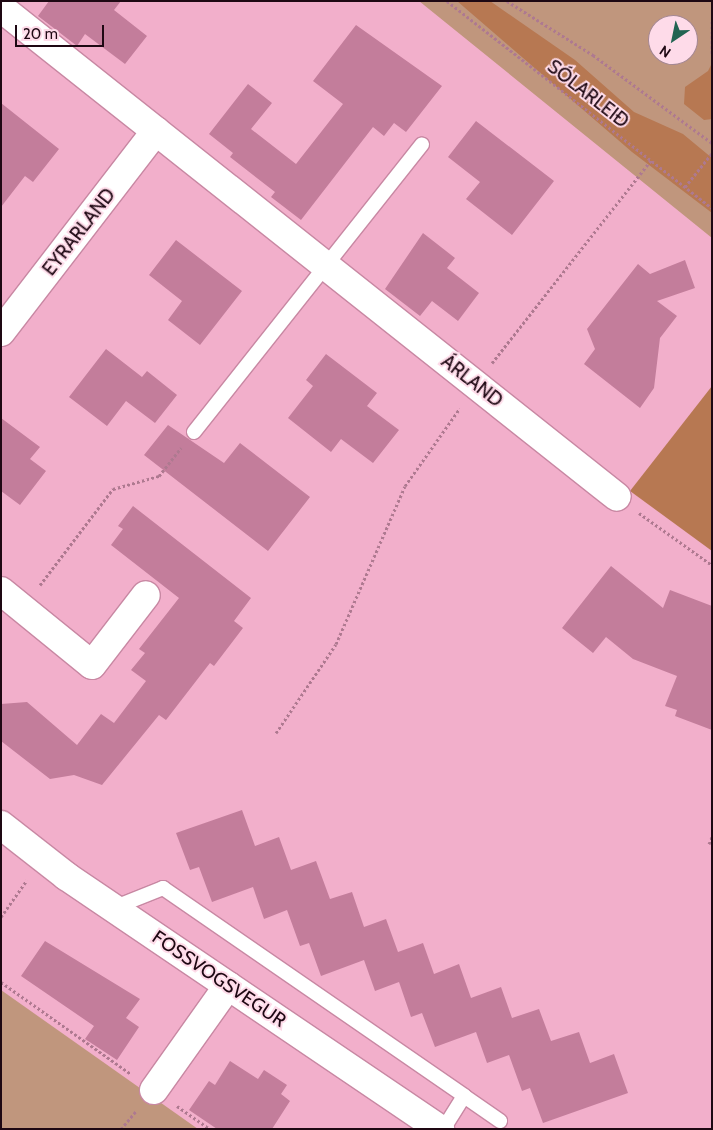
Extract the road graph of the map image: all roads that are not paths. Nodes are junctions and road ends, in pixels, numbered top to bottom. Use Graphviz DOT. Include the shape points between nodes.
graph roads {
  1 [pos="1,8"];
  2 [pos="156,131"];
  3 [pos="422,144"];
  4 [pos="326,266"];
  5 [pos="1,332"];
  6 [pos="194,432"];
  7 [pos="617,497"];
  8 [pos="1,591"];
  9 [pos="146,595"];
  10 [pos="1,825"];
  11 [pos="113,908"];
  12 [pos="228,986"];
  13 [pos="154,1090"];
  14 [pos="464,1096"];
  15 [pos="500,1120"];
  16 [pos="441,1129"];
  1 -- 2 [label="street, ÁRLAND"];
  2 -- 4 [label="street, ÁRLAND"];
  2 -- 5 [label="street, EYRARLAND"];
  3 -- 4 [label="lane"];
  4 -- 6 [label="lane"];
  4 -- 7 [label="street, ÁRLAND"];
  8 -- 9 [label="street" via="92,665"];
  10 -- 11 [label="street, FOSSVOGSVEGUR"];
  11 -- 12 [label="street, FOSSVOGSVEGUR"];
  11 -- 14 [label="lane" via="162,888"];
  12 -- 13 [label="street"];
  12 -- 16 [label="street, FOSSVOGSVEGUR"];
  14 -- 15 [label="lane"];
  14 -- 16 [label="lane"];
}
